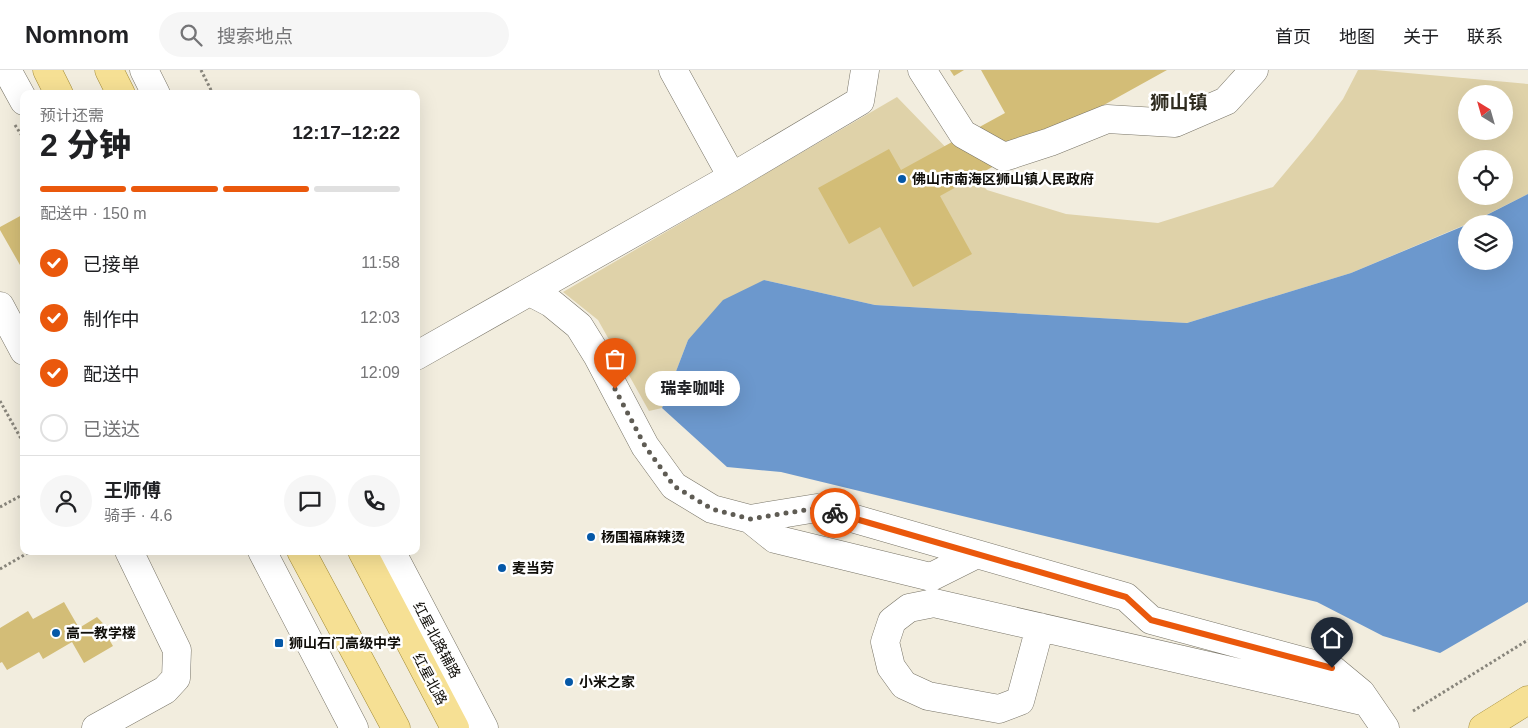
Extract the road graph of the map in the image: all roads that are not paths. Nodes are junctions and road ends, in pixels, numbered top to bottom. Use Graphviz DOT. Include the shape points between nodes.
graph roads {
  1 [pos="7,70"];
  2 [pos="47,70"];
  3 [pos="109,70"];
  4 [pos="144,70"];
  5 [pos="673,70"];
  6 [pos="865,70"];
  7 [pos="922,70"];
  8 [pos="1254,70"];
  9 [pos="57,90"];
  10 [pos="119,90"];
  11 [pos="154,90"];
  12 [pos="20,94"];
  13 [pos="732,177"];
  14 [pos="530,292"];
  15 [pos="420,354"];
  16 [pos="750,519"];
  17 [pos="977,554"];
  18 [pos="131,555"];
  19 [pos="264,555"];
  20 [pos="303,555"];
  21 [pos="364,555"];
  22 [pos="393,555"];
  23 [pos="1040,627"];
  24 [pos="1528,700"];
  25 [pos="1367,702"];
  26 [pos="96,728"];
  27 [pos="354,728"];
  28 [pos="396,728"];
  29 [pos="455,728"];
  30 [pos="484,728"];
  31 [pos="1385,728"];
  32 [pos="1483,728"];
  1 -- 12 [label="street"];
  2 -- 9 [label="main road"];
  3 -- 10 [label="main road"];
  4 -- 11 [label="street"];
  5 -- 13 [label="street"];
  6 -- 13 [label="street" via="860,100"];
  7 -- 8 [label="street" via="963,134 1004,157 1107,119 1175,123 1226,101"];
  13 -- 14 [label="street"];
  14 -- 15 [label="street"];
  14 -- 16 [label="street" via="579,326 645,446 674,486 712,509"];
  16 -- 17 [label="street" via="817,508"];
  16 -- 17 [label="street" via="775,539 931,577"];
  17 -- 25 [label="street" via="1126,597 1151,620 1332,668"];
  18 -- 26 [label="street" via="177,650 176,678 165,690"];
  19 -- 27 [label="street"];
  20 -- 28 [label="main road"];
  21 -- 29 [label="main road, 红星北路"];
  22 -- 30 [label="street, 红星北路辅路"];
  23 -- 23 [label="street" via="1020,700 999,709 928,696 904,685 890,667 885,642 892,621 909,608 934,603"];
  23 -- 25 [label="street"];
  24 -- 32 [label="main road"];
  25 -- 31 [label="street"];
}
